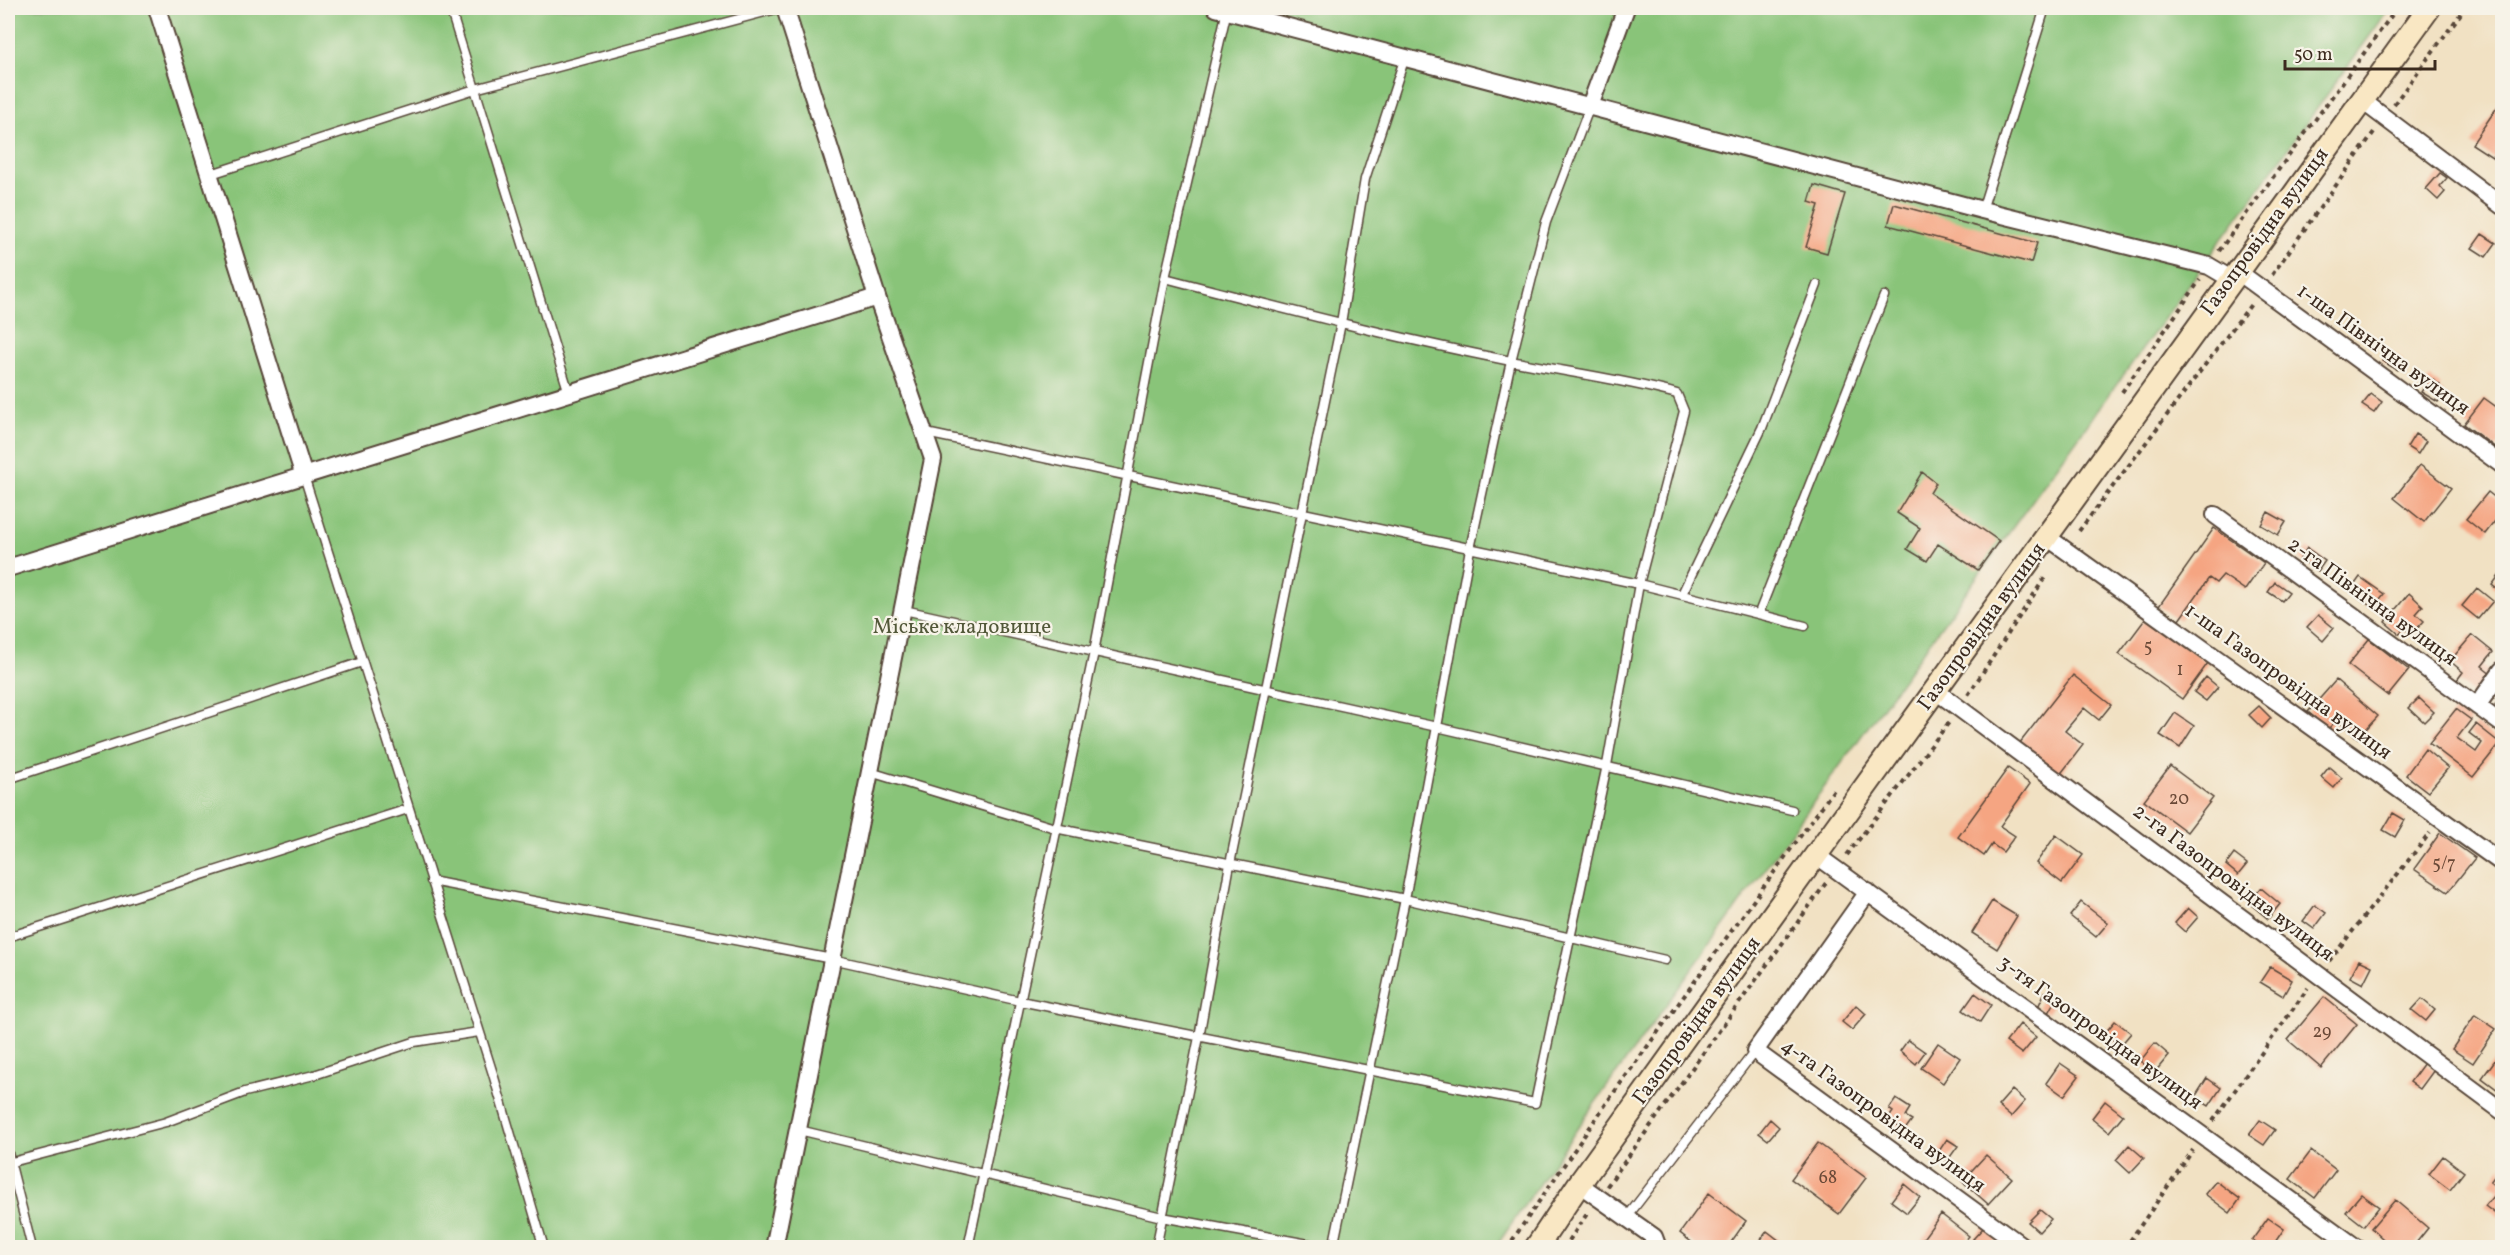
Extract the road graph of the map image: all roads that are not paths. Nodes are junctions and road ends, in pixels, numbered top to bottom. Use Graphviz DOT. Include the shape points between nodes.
graph roads {
  1 [pos="157,8"];
  2 [pos="450,8"];
  3 [pos="780,8"];
  4 [pos="785,8"];
  5 [pos="1626,8"];
  6 [pos="2045,8"];
  7 [pos="2429,8"];
  8 [pos="1231,10"];
  9 [pos="1405,57"];
  10 [pos="476,89"];
  11 [pos="2360,99"];
  12 [pos="1590,106"];
  13 [pos="208,175"];
  14 [pos="2502,206"];
  15 [pos="1982,210"];
  16 [pos="2234,275"];
  17 [pos="1165,278"];
  18 [pos="1817,285"];
  19 [pos="1884,296"];
  20 [pos="877,297"];
  21 [pos="1341,323"];
  22 [pos="1511,361"];
  23 [pos="569,393"];
  24 [pos="926,433"];
  25 [pos="2502,465"];
  26 [pos="1127,475"];
  27 [pos="304,476"];
  28 [pos="1302,511"];
  29 [pos="2216,515"];
  30 [pos="2055,543"];
  31 [pos="1470,549"];
  32 [pos="8,568"];
  33 [pos="1639,584"];
  34 [pos="1682,594"];
  35 [pos="904,610"];
  36 [pos="1759,613"];
  37 [pos="1805,626"];
  38 [pos="1094,652"];
  39 [pos="362,662"];
  40 [pos="2502,670"];
  41 [pos="1266,689"];
  42 [pos="1936,691"];
  43 [pos="2477,706"];
  44 [pos="2502,724"];
  45 [pos="1437,727"];
  46 [pos="1606,765"];
  47 [pos="869,772"];
  48 [pos="8,779"];
  49 [pos="408,809"];
  50 [pos="1792,810"];
  51 [pos="1055,828"];
  52 [pos="1816,855"];
  53 [pos="2502,863"];
  54 [pos="1230,864"];
  55 [pos="431,881"];
  56 [pos="1868,892"];
  57 [pos="1405,899"];
  58 [pos="8,937"];
  59 [pos="1570,939"];
  60 [pos="832,959"];
  61 [pos="1665,960"];
  62 [pos="1020,1001"];
  63 [pos="479,1032"];
  64 [pos="1199,1037"];
  65 [pos="1755,1050"];
  66 [pos="1369,1070"];
  67 [pos="2502,1111"];
  68 [pos="799,1130"];
  69 [pos="8,1159"];
  70 [pos="983,1173"];
  71 [pos="1579,1184"];
  72 [pos="1162,1216"];
  73 [pos="1627,1217"];
  74 [pos="1656,1242"];
  75 [pos="32,1248"];
  76 [pos="544,1248"];
  77 [pos="774,1248"];
  78 [pos="968,1248"];
  79 [pos="1156,1248"];
  80 [pos="1332,1248"];
  81 [pos="1536,1248"];
  82 [pos="1670,1248"];
  83 [pos="2025,1248"];
  84 [pos="2357,1248"];
  1 -- 13 [label="street"];
  2 -- 10 [label="lane"];
  3 -- 10 [label="lane"];
  4 -- 20 [label="street"];
  5 -- 12 [label="street"];
  6 -- 15 [label="lane"];
  7 -- 11 [label="main road, Газопровідна вулиця"];
  8 -- 9 [label="street, 1-ша Північна вулиця"];
  8 -- 17 [label="lane"];
  9 -- 12 [label="street, 1-ша Північна вулиця"];
  9 -- 21 [label="lane" via="1365,179"];
  10 -- 13 [label="lane"];
  10 -- 23 [label="lane"];
  11 -- 14 [label="street"];
  11 -- 16 [label="main road, Газопровідна вулиця"];
  12 -- 15 [label="street, 1-ша Північна вулиця"];
  12 -- 22 [label="lane" via="1546,222"];
  13 -- 27 [label="street"];
  15 -- 16 [label="street, 1-ша Північна вулиця"];
  16 -- 25 [label="street, 1-ша Північна вулиця" via="2262,289"];
  16 -- 30 [label="main road, Газопровідна вулиця"];
  17 -- 21 [label="lane"];
  17 -- 26 [label="lane"];
  18 -- 34 [label="lane" via="1762,428"];
  19 -- 36 [label="lane"];
  20 -- 23 [label="street"];
  20 -- 24 [label="street"];
  21 -- 22 [label="lane"];
  21 -- 28 [label="lane"];
  22 -- 31 [label="lane"];
  22 -- 33 [label="lane" via="1644,385 1677,394 1682,402 1684,411"];
  23 -- 27 [label="street"];
  24 -- 26 [label="lane"];
  24 -- 35 [label="street" via="933,459"];
  26 -- 28 [label="lane"];
  26 -- 38 [label="lane"];
  27 -- 32 [label="street"];
  27 -- 39 [label="lane"];
  28 -- 31 [label="lane"];
  28 -- 41 [label="lane"];
  29 -- 43 [label="street, 2-га Північна вулиця"];
  30 -- 42 [label="main road, Газопровідна вулиця"];
  30 -- 53 [label="street, 1-ша Газопровідна вулиця"];
  31 -- 33 [label="lane"];
  31 -- 45 [label="lane"];
  33 -- 34 [label="lane"];
  33 -- 46 [label="lane"];
  34 -- 36 [label="lane"];
  35 -- 38 [label="lane"];
  35 -- 47 [label="street"];
  36 -- 37 [label="lane"];
  38 -- 41 [label="lane"];
  38 -- 51 [label="lane"];
  39 -- 48 [label="lane"];
  39 -- 49 [label="lane"];
  40 -- 43 [label="street"];
  41 -- 45 [label="lane"];
  41 -- 54 [label="lane"];
  42 -- 52 [label="main road, Газопровідна вулиця"];
  42 -- 67 [label="street, 2-га Газопровідна вулиця"];
  43 -- 44 [label="street, 2-га Північна вулиця"];
  45 -- 46 [label="lane"];
  45 -- 57 [label="lane"];
  46 -- 50 [label="lane"];
  46 -- 59 [label="lane"];
  47 -- 51 [label="lane"];
  47 -- 60 [label="street"];
  49 -- 55 [label="lane"];
  49 -- 58 [label="lane"];
  51 -- 54 [label="lane"];
  51 -- 62 [label="lane"];
  52 -- 56 [label="street, 3-тя Газопровідна вулиця"];
  52 -- 71 [label="main road, Газопровідна вулиця"];
  54 -- 57 [label="lane"];
  54 -- 64 [label="lane"];
  55 -- 60 [label="lane"];
  55 -- 63 [label="lane"];
  56 -- 65 [label="street, 4-та Газопровідна вулиця"];
  56 -- 84 [label="street, 3-тя Газопровідна вулиця"];
  57 -- 59 [label="lane"];
  57 -- 66 [label="lane"];
  59 -- 61 [label="lane"];
  59 -- 66 [label="lane" via="1534,1103"];
  60 -- 62 [label="lane"];
  60 -- 68 [label="street"];
  62 -- 64 [label="lane"];
  62 -- 70 [label="lane"];
  63 -- 69 [label="lane" via="414,1042 314,1075 245,1092 166,1122"];
  63 -- 76 [label="lane"];
  64 -- 66 [label="lane"];
  64 -- 72 [label="lane"];
  65 -- 73 [label="lane"];
  65 -- 83 [label="street, 4-та Газопровідна вулиця"];
  66 -- 80 [label="lane"];
  68 -- 70 [label="lane"];
  68 -- 77 [label="street"];
  69 -- 75 [label="lane"];
  70 -- 72 [label="lane"];
  70 -- 78 [label="lane"];
  71 -- 73 [label="street"];
  71 -- 81 [label="main road, Газопровідна вулиця"];
  72 -- 79 [label="lane"];
  72 -- 80 [label="lane"];
  73 -- 74 [label="street"];
  74 -- 82 [label="street"];
}
